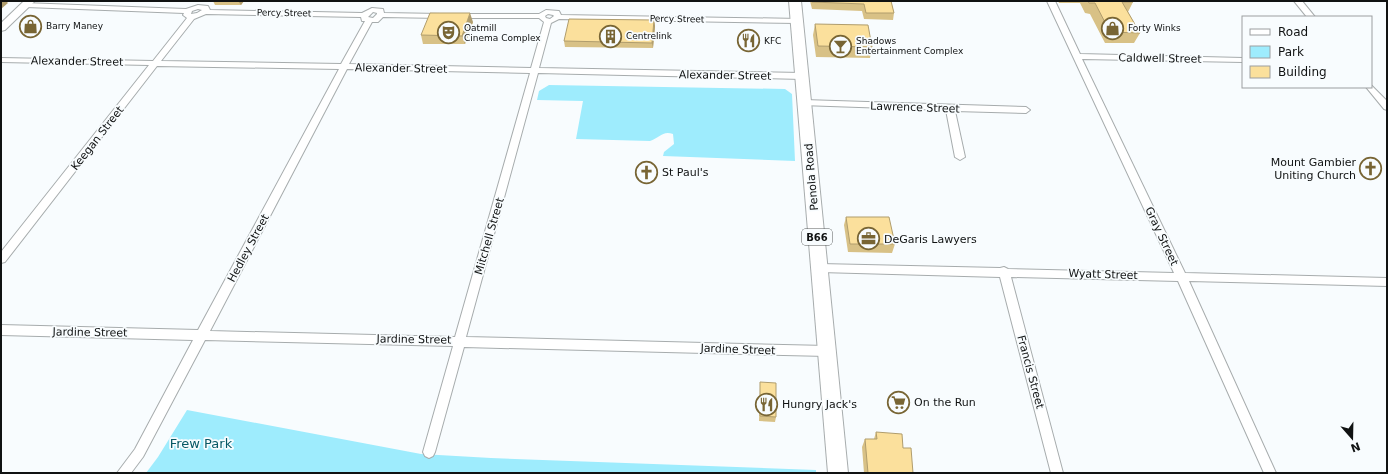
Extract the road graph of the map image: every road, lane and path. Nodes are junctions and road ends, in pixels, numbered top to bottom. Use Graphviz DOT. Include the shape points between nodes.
graph roads {
  1 [pos="380,1"];
  2 [pos="795,1"];
  3 [pos="1051,1"];
  4 [pos="1298,1"];
  5 [pos="28,3"];
  6 [pos="203,6"];
  7 [pos="375,10"];
  8 [pos="190,14"];
  9 [pos="550,14"];
  10 [pos="382,15"];
  11 [pos="1311,16"];
  12 [pos="367,18"];
  13 [pos="797,21"];
  14 [pos="1,28"];
  15 [pos="1077,56"];
  16 [pos="1,60"];
  17 [pos="1242,60"];
  18 [pos="157,63"];
  19 [pos="346,67"];
  20 [pos="536,71"];
  21 [pos="802,76"];
  22 [pos="1371,88"];
  23 [pos="804,103"];
  24 [pos="1387,107"];
  25 [pos="950,108"];
  26 [pos="1026,110"];
  27 [pos="960,157"];
  28 [pos="1,259"];
  29 [pos="820,268"];
  30 [pos="1004,271"];
  31 [pos="1181,276"];
  32 [pos="1387,282"];
  33 [pos="1,330"];
  34 [pos="202,334"];
  35 [pos="460,340"];
  36 [pos="827,351"];
  37 [pos="429,452"];
  38 [pos="123,473"];
  39 [pos="838,473"];
  40 [pos="1057,473"];
  41 [pos="1270,473"];
  1 -- 7 [label="street"];
  2 -- 13 [label="main road, Penola Road / B66"];
  3 -- 15 [label="street, Gray Street"];
  4 -- 11 [label="street"];
  5 -- 8 [label="street"];
  5 -- 14 [label="street"];
  6 -- 8 [label="street" via="192,8"];
  6 -- 12 [label="street, Percy Street"];
  7 -- 10 [label="street"];
  7 -- 12 [label="street" via="370,11"];
  8 -- 18 [label="street, Keegan Street"];
  9 -- 10 [label="street, Percy Street"];
  9 -- 13 [label="street, Percy Street"];
  9 -- 20 [label="street, Mitchell Street"];
  10 -- 12 [label="street" via="378,18"];
  12 -- 19 [label="street, Hedley Street"];
  13 -- 21 [label="main road, Penola Road / B66"];
  15 -- 17 [label="street, Caldwell Street"];
  15 -- 31 [label="street, Gray Street"];
  16 -- 18 [label="street, Alexander Street"];
  18 -- 19 [label="street, Alexander Street"];
  18 -- 28 [label="street, Keegan Street"];
  19 -- 20 [label="street, Alexander Street"];
  19 -- 34 [label="street, Hedley Street"];
  20 -- 21 [label="street, Alexander Street"];
  20 -- 35 [label="street, Mitchell Street"];
  21 -- 23 [label="main road, Penola Road / B66"];
  22 -- 24 [label="street"];
  23 -- 25 [label="street, Lawrence Street"];
  23 -- 29 [label="main road, Penola Road / B66"];
  25 -- 26 [label="street, Lawrence Street"];
  25 -- 27 [label="street"];
  29 -- 30 [label="street, Wyatt Street"];
  29 -- 36 [label="main road, Penola Road / B66"];
  30 -- 31 [label="street, Wyatt Street"];
  30 -- 40 [label="street, Francis Street"];
  31 -- 32 [label="street, Wyatt Street"];
  31 -- 41 [label="street, Gray Street"];
  33 -- 34 [label="street, Jardine Street"];
  34 -- 35 [label="street, Jardine Street"];
  34 -- 38 [label="street, Hedley Street" via="139,453"];
  35 -- 36 [label="street, Jardine Street"];
  35 -- 37 [label="street, Mitchell Street"];
  36 -- 39 [label="main road, Penola Road / B66"];
}
